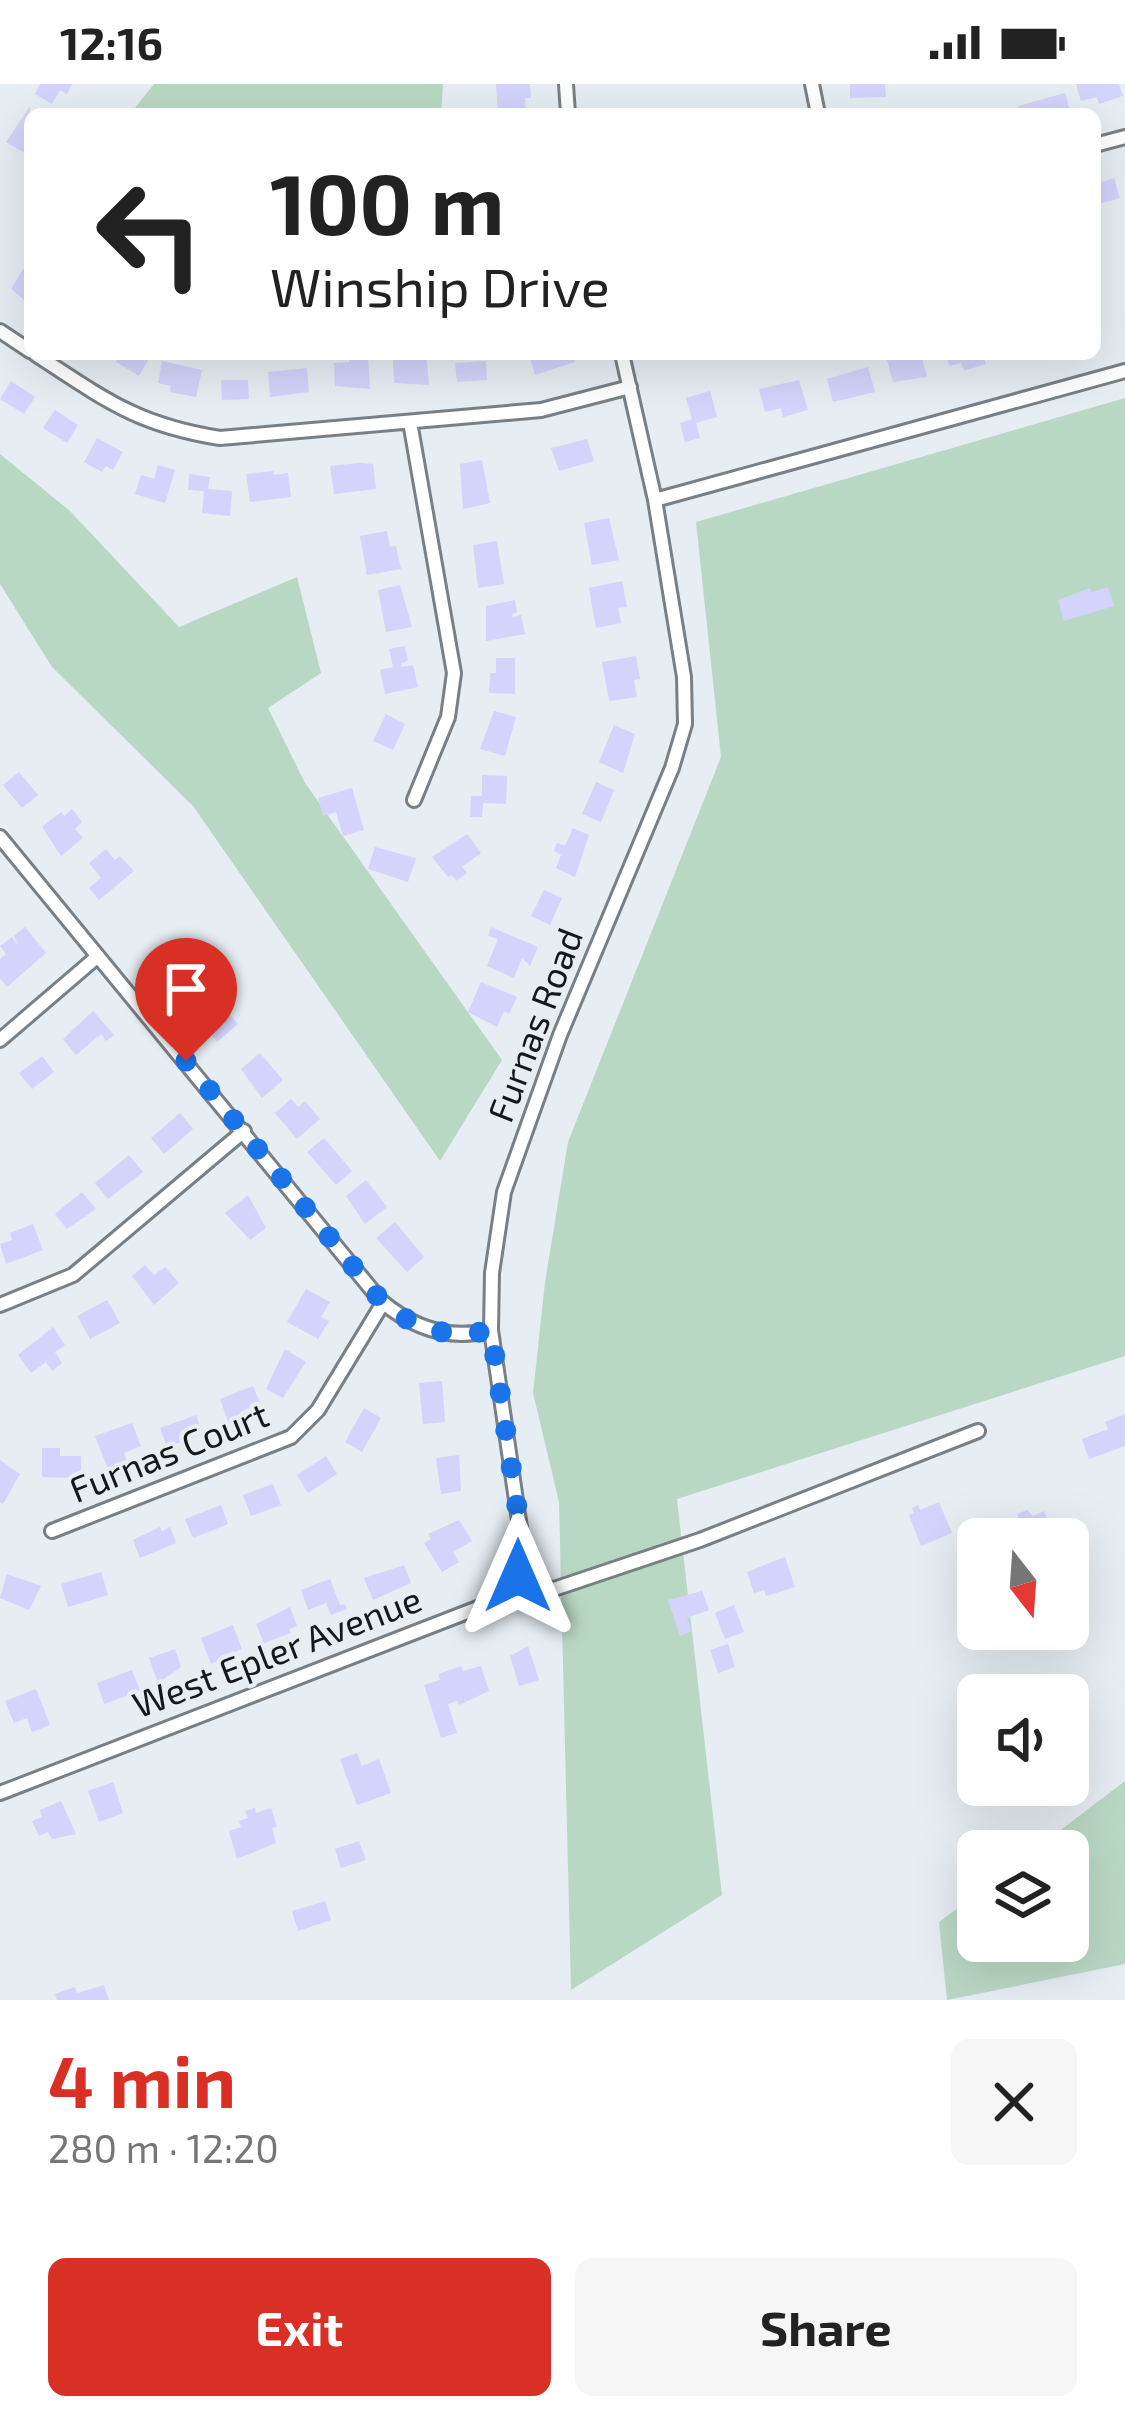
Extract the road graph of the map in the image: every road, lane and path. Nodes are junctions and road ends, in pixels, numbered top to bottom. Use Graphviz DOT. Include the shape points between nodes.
graph roads {
  1 [pos="46,360"];
  2 [pos="624,360"];
  3 [pos="1125,371"];
  4 [pos="630,386"];
  5 [pos="410,422"];
  6 [pos="655,500"];
  7 [pos="414,800"];
  8 [pos="0,837"];
  9 [pos="98,956"];
  10 [pos="0,1040"];
  11 [pos="244,1131"];
  12 [pos="383,1303"];
  13 [pos="0,1305"];
  14 [pos="491,1330"];
  15 [pos="978,1431"];
  16 [pos="52,1531"];
  17 [pos="515,1582"];
  18 [pos="0,1793"];
  1 -- 5 [label="street" via="138,418 189,434"];
  2 -- 4 [label="street, Furnas Road"];
  3 -- 6 [label="street"];
  4 -- 5 [label="street" via="541,410"];
  4 -- 6 [label="street, Furnas Road"];
  5 -- 7 [label="street" via="454,673 448,717"];
  6 -- 14 [label="street, Furnas Road" via="684,677 682,739 508,1179"];
  8 -- 9 [label="street"];
  9 -- 10 [label="street"];
  9 -- 11 [label="street"];
  11 -- 12 [label="street"];
  11 -- 13 [label="street" via="74,1275"];
  12 -- 14 [label="street" via="437,1332"];
  12 -- 16 [label="street, Furnas Court" via="318,1410 291,1437"];
  14 -- 17 [label="street, Furnas Road" via="522,1541"];
  15 -- 17 [label="street" via="554,1589"];
  17 -- 18 [label="street, West Epler Avenue" via="488,1604"];
}
